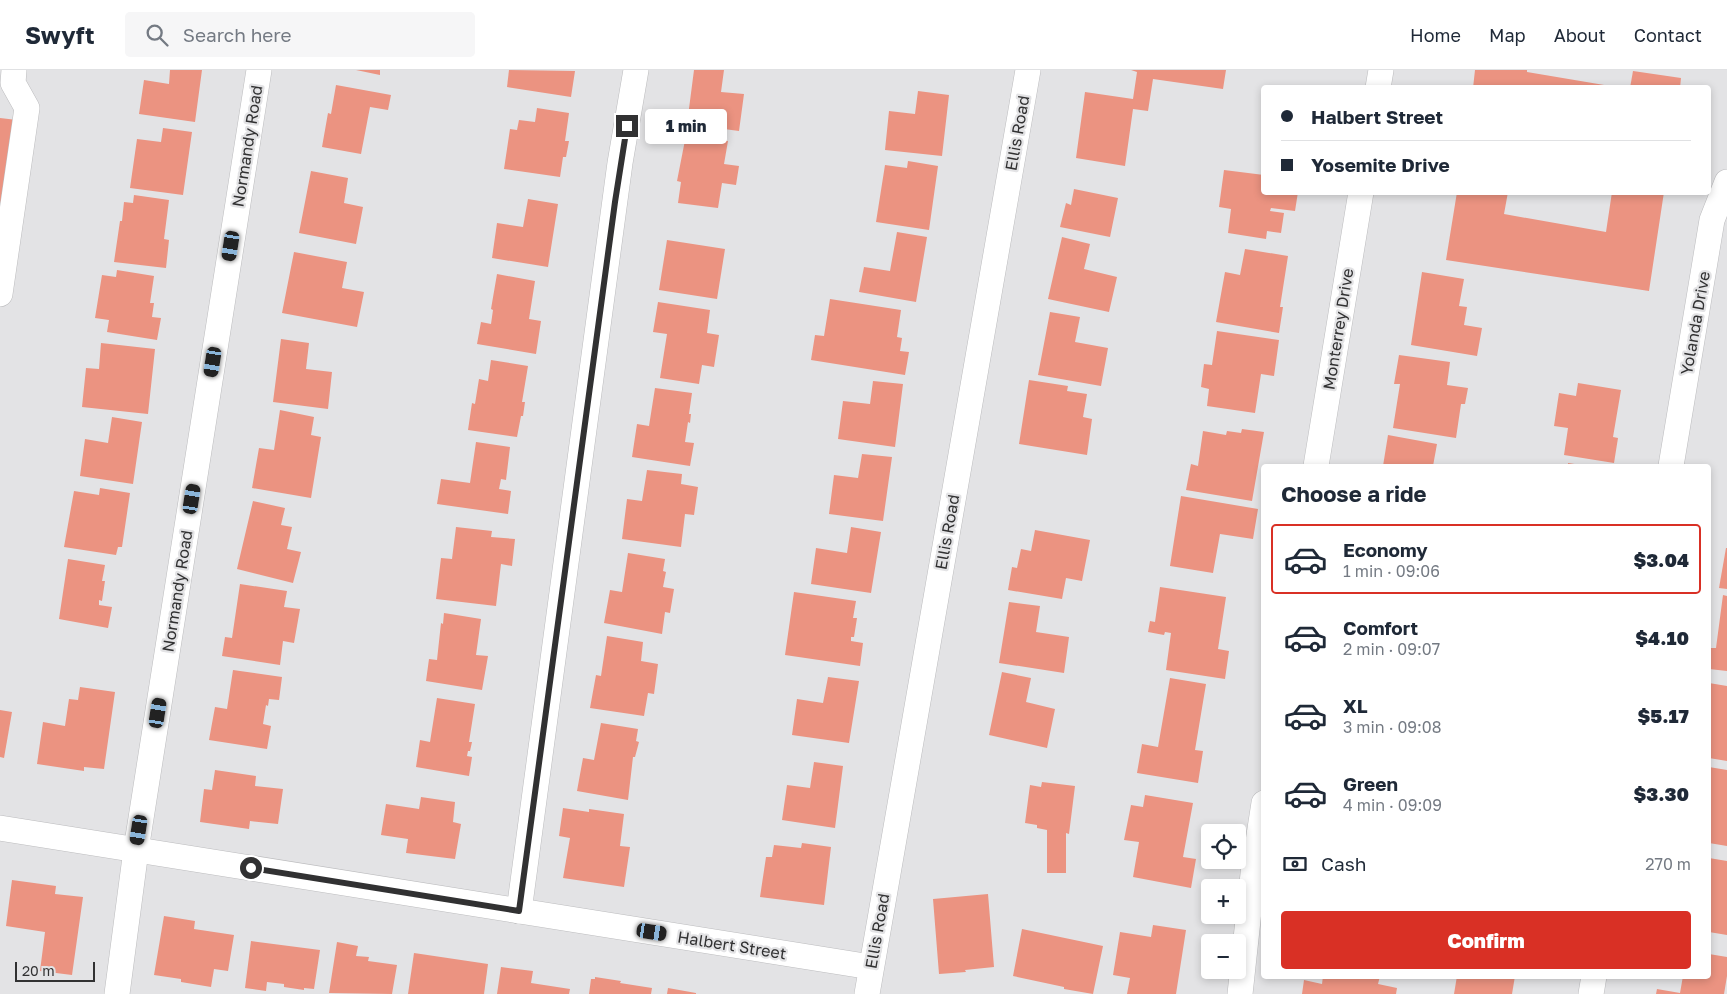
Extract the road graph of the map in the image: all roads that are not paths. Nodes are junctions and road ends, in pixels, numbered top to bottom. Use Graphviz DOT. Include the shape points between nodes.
graph roads {
  1 [pos="259,70"];
  2 [pos="636,70"];
  3 [pos="1028,70"];
  4 [pos="1381,70"];
  5 [pos="9,78"];
  6 [pos="1378,85"];
  7 [pos="1727,182"];
  8 [pos="1361,195"];
  9 [pos="0,294"];
  10 [pos="1316,464"];
  11 [pos="1671,464"];
  12 [pos="1261,822"];
  13 [pos="0,828"];
  14 [pos="136,850"];
  15 [pos="519,911"];
  16 [pos="870,967"];
  17 [pos="1594,979"];
  18 [pos="117,994"];
  19 [pos="867,994"];
  20 [pos="1240,994"];
  21 [pos="1591,994"];
  1 -- 14 [label="street, Normandy Road"];
  2 -- 15 [label="street" via="619,173"];
  3 -- 16 [label="street, Ellis Road"];
  4 -- 6 [label="street"];
  5 -- 9 [label="street" via="27,108"];
  7 -- 11 [label="street, Yolanda Drive" via="1712,220"];
  8 -- 10 [label="street, Monterrey Drive"];
  12 -- 20 [label="street"];
  13 -- 14 [label="street, Halbert Street"];
  14 -- 15 [label="street, Halbert Street"];
  14 -- 18 [label="street, Normandy Road"];
  15 -- 16 [label="street, Halbert Street"];
  16 -- 19 [label="street, Ellis Road"];
  17 -- 21 [label="street"];
}
